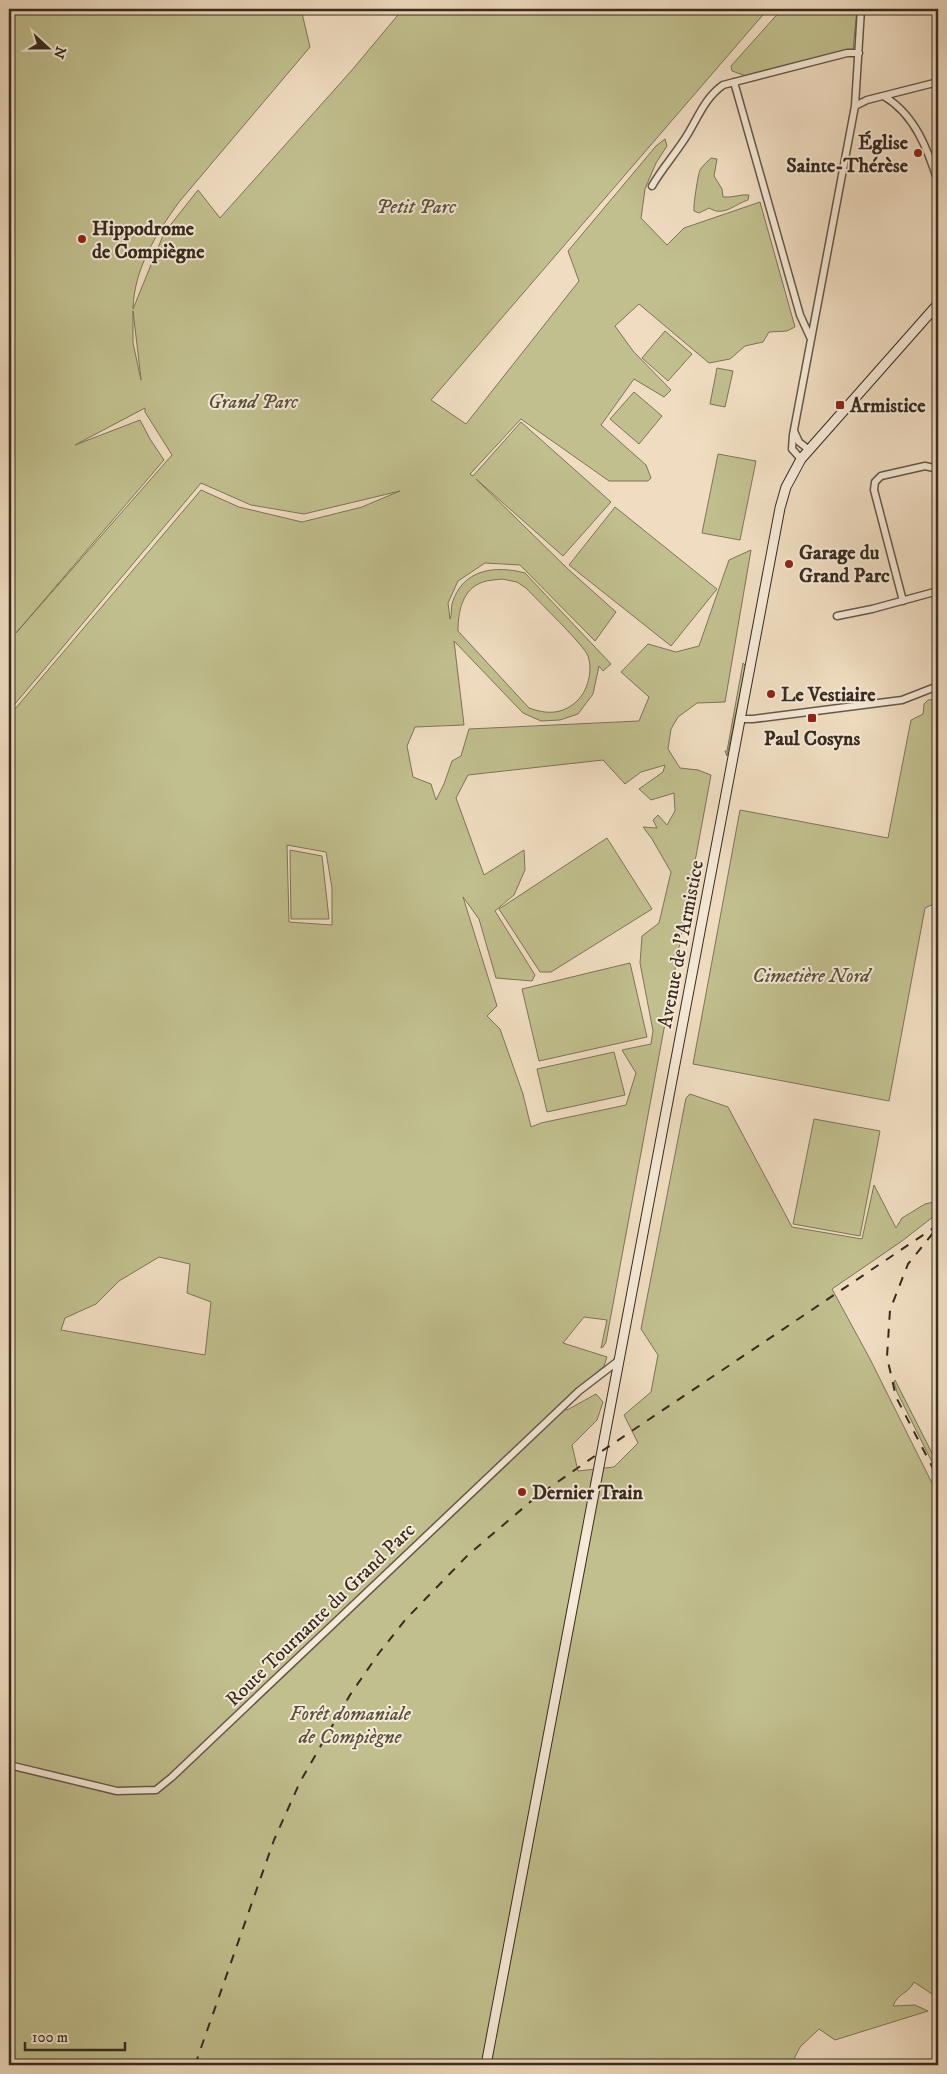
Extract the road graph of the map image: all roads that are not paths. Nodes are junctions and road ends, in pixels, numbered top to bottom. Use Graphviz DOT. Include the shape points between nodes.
graph roads {
  1 [pos="861,9"];
  2 [pos="859,53"];
  3 [pos="734,82"];
  4 [pos="938,82"];
  5 [pos="885,97"];
  6 [pos="855,106"];
  7 [pos="938,182"];
  8 [pos="652,186"];
  9 [pos="938,304"];
  10 [pos="810,338"];
  11 [pos="793,430"];
  12 [pos="808,449"];
  13 [pos="801,459"];
  14 [pos="938,473"];
  15 [pos="938,591"];
  16 [pos="903,601"];
  17 [pos="837,616"];
  18 [pos="938,686"];
  19 [pos="740,719"];
  20 [pos="618,1361"];
  21 [pos="9,1765"];
  22 [pos="486,2065"];
  1 -- 2 [label="street"];
  2 -- 3 [label="street"];
  2 -- 6 [label="street"];
  3 -- 8 [label="street" via="715,91"];
  3 -- 10 [label="street" via="800,315"];
  4 -- 5 [label="street"];
  5 -- 6 [label="street"];
  5 -- 7 [label="street" via="907,114 931,159"];
  6 -- 10 [label="street"];
  9 -- 12 [label="main road, Avenue de l'Armistice"];
  10 -- 11 [label="street"];
  11 -- 12 [label="street" via="799,442"];
  11 -- 13 [label="street" via="792,449"];
  12 -- 13 [label="main road, Avenue de l'Armistice"];
  13 -- 19 [label="main road, Avenue de l'Armistice" via="790,478 776,525"];
  14 -- 16 [label="street" via="934,468 925,466 881,476 875,482 874,490"];
  15 -- 16 [label="street"];
  16 -- 17 [label="street"];
  18 -- 19 [label="street" via="902,700"];
  19 -- 20 [label="main road, Avenue de l'Armistice"];
  20 -- 21 [label="street, Route Tournante du Grand Parc" via="579,1391 156,1790 117,1791"];
  20 -- 22 [label="main road, Avenue de l'Armistice"];
}
